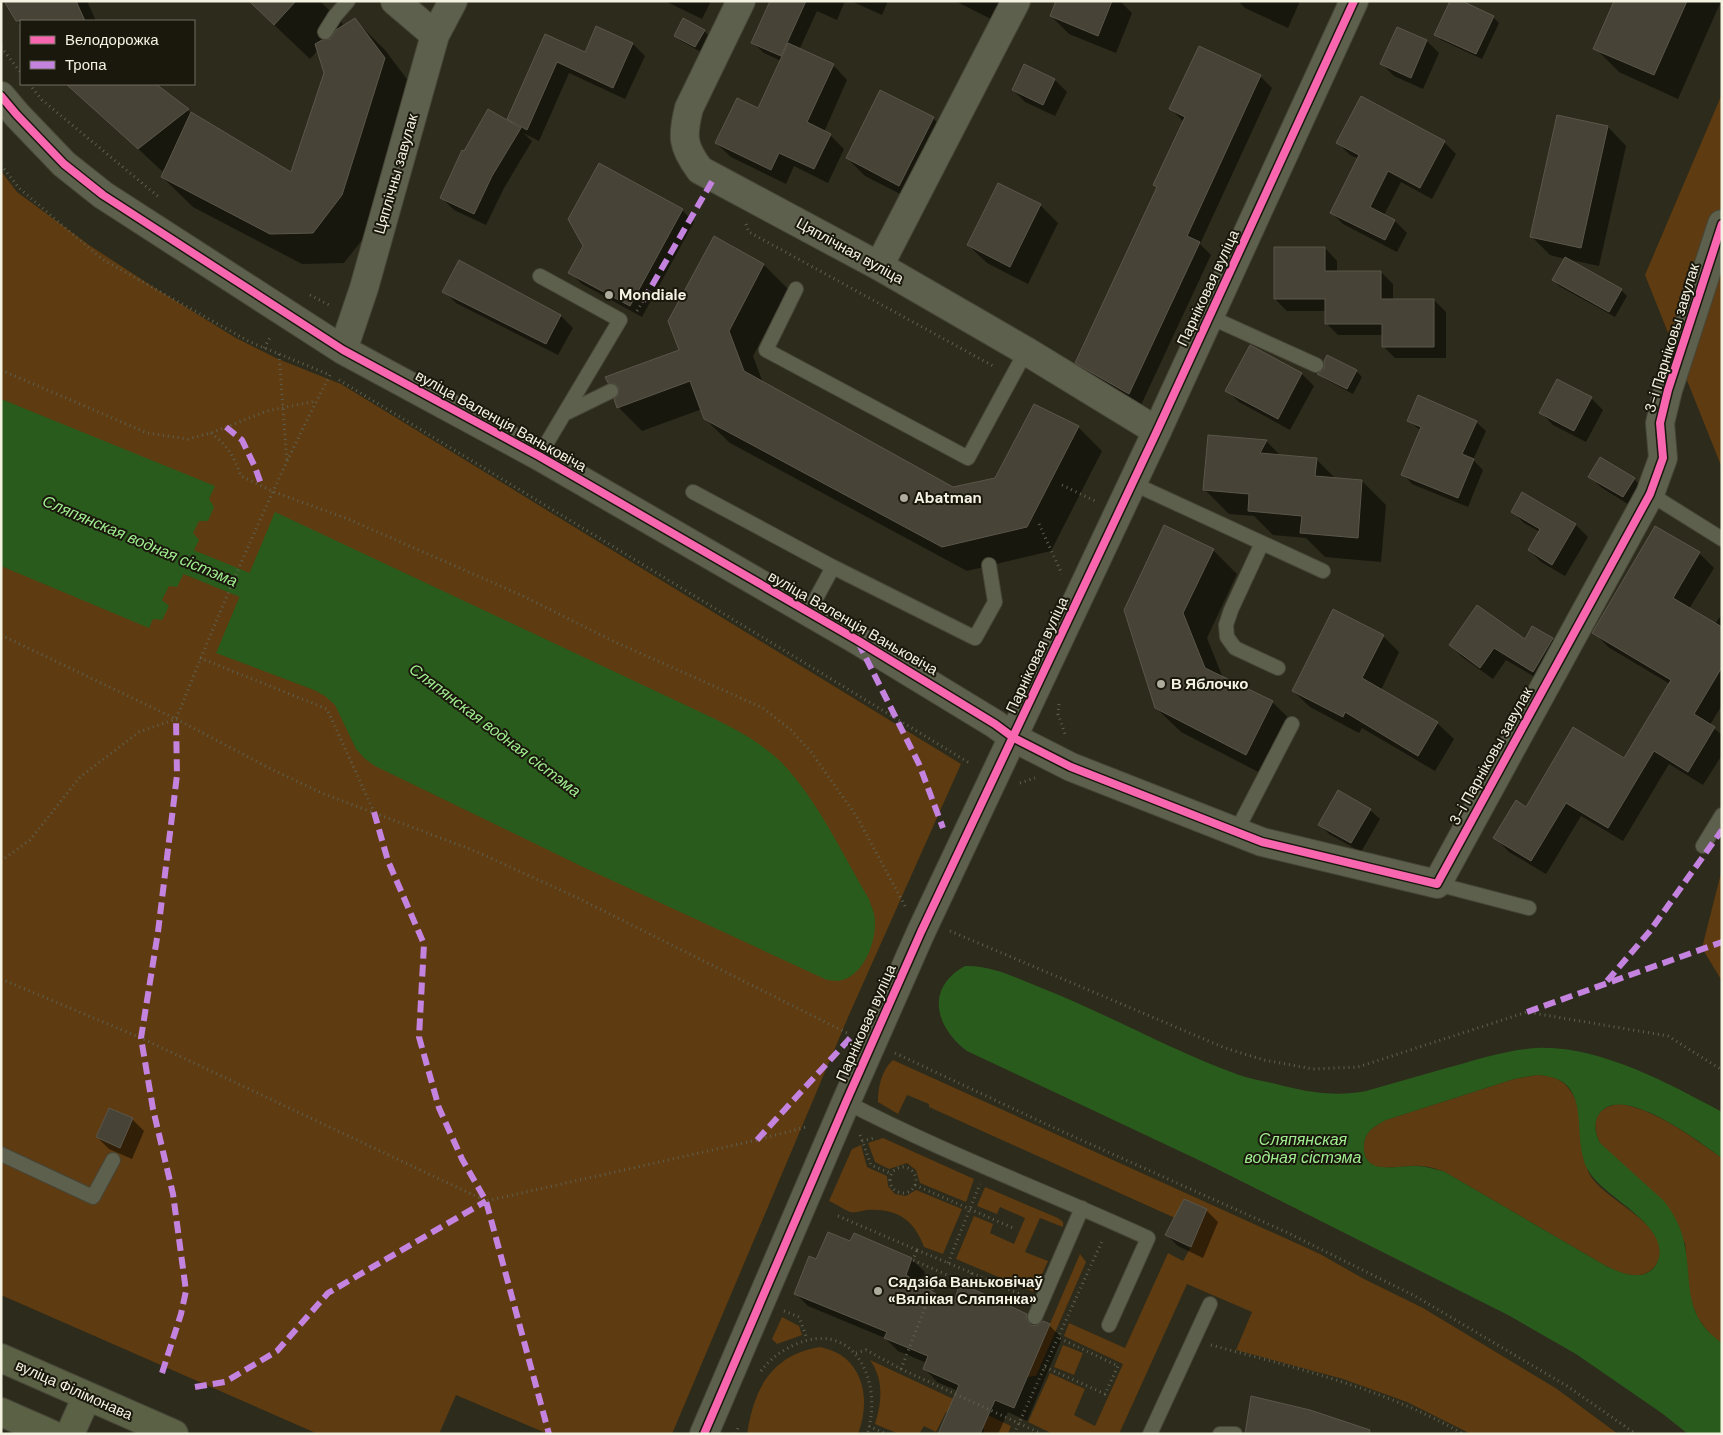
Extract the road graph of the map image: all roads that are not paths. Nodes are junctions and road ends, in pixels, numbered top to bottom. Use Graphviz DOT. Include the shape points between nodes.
graph roads {
  1 [pos="348,1"];
  2 [pos="395,1"];
  3 [pos="453,1"];
  4 [pos="741,1"];
  5 [pos="1016,1"];
  6 [pos="1354,1"];
  7 [pos="325,32"];
  8 [pos="435,35"];
  9 [pos="1,96"];
  10 [pos="1722,224"];
  11 [pos="880,266"];
  12 [pos="540,276"];
  13 [pos="796,289"];
  14 [pos="1210,317"];
  15 [pos="343,350"];
  16 [pos="1026,351"];
  17 [pos="1316,365"];
  18 [pos="611,391"];
  19 [pos="563,415"];
  20 [pos="1157,431"];
  21 [pos="539,456"];
  22 [pos="1132,483"];
  23 [pos="693,492"];
  24 [pos="1650,494"];
  25 [pos="1722,538"];
  26 [pos="1262,543"];
  27 [pos="989,565"];
  28 [pos="833,567"];
  29 [pos="1322,571"];
  30 [pos="808,613"];
  31 [pos="1278,668"];
  32 [pos="1292,724"];
  33 [pos="1014,738"];
  34 [pos="1722,815"];
  35 [pos="1236,832"];
  36 [pos="1703,846"];
  37 [pos="1437,884"];
  38 [pos="1529,908"];
  39 [pos="846,1102"];
  40 [pos="1,1154"];
  41 [pos="113,1160"];
  42 [pos="1082,1208"];
  43 [pos="1210,1304"];
  44 [pos="1035,1317"];
  45 [pos="1109,1325"];
  46 [pos="1,1358"];
  47 [pos="87,1396"];
  48 [pos="11,1422"];
  49 [pos="51,1434"];
  50 [pos="70,1434"];
  51 [pos="174,1434"];
  52 [pos="704,1434"];
  53 [pos="1150,1434"];
  54 [pos="1220,1434"];
  55 [pos="1235,1434"];
  1 -- 7 [label="lane"];
  2 -- 8 [label="street"];
  3 -- 8 [label="street, Цяплічны завулак"];
  4 -- 11 [label="street, Цяплічная вуліца" via="689,108 684,139 689,155 700,170"];
  5 -- 11 [label="street"];
  6 -- 14 [label="street, Парніковая вуліца"];
  8 -- 15 [label="street, Цяплічны завулак" via="364,288"];
  9 -- 15 [label="street, вуліца Валенція Ваньковіча" via="16,116 64,164 103,195"];
  10 -- 24 [label="street, 3-і Парніковы завулак" via="1668,390 1660,423 1664,458"];
  11 -- 16 [label="street, Цяплічная вуліца"];
  12 -- 19 [label="lane" via="620,320"];
  13 -- 16 [label="lane" via="766,350 968,458"];
  14 -- 17 [label="lane"];
  14 -- 20 [label="street, Парніковая вуліца"];
  15 -- 21 [label="street, вуліца Валенція Ваньковіча"];
  16 -- 20 [label="street, Цяплічная вуліца"];
  18 -- 19 [label="lane"];
  19 -- 21 [label="lane"];
  20 -- 22 [label="street, Парніковая вуліца"];
  21 -- 30 [label="street, вуліца Валенція Ваньковіча"];
  22 -- 26 [label="lane"];
  22 -- 33 [label="street, Парніковая вуліца"];
  23 -- 28 [label="lane"];
  24 -- 25 [label="lane"];
  24 -- 37 [label="street, 3-і Парніковы завулак"];
  26 -- 29 [label="lane"];
  26 -- 31 [label="lane" via="1231,610 1226,626 1227,637 1235,648"];
  27 -- 28 [label="lane" via="995,602 975,638"];
  28 -- 30 [label="lane"];
  30 -- 33 [label="street, вуліца Валенція Ваньковіча"];
  32 -- 35 [label="lane"];
  33 -- 35 [label="street" via="1071,767"];
  33 -- 39 [label="street, Парніковая вуліца" via="925,924"];
  34 -- 36 [label="lane"];
  35 -- 37 [label="street" via="1262,842"];
  37 -- 38 [label="lane"];
  39 -- 42 [label="lane"];
  39 -- 52 [label="street, Парніковая вуліца"];
  40 -- 41 [label="lane" via="93,1197"];
  42 -- 44 [label="lane"];
  42 -- 45 [label="lane" via="1148,1238"];
  43 -- 53 [label="lane"];
  46 -- 47 [label="main road, вуліца Філімонава"];
  47 -- 50 [label="main road"];
  47 -- 51 [label="main road, вуліца Філімонава"];
  48 -- 49 [label="main road"];
  54 -- 55 [label="lane"];
}
